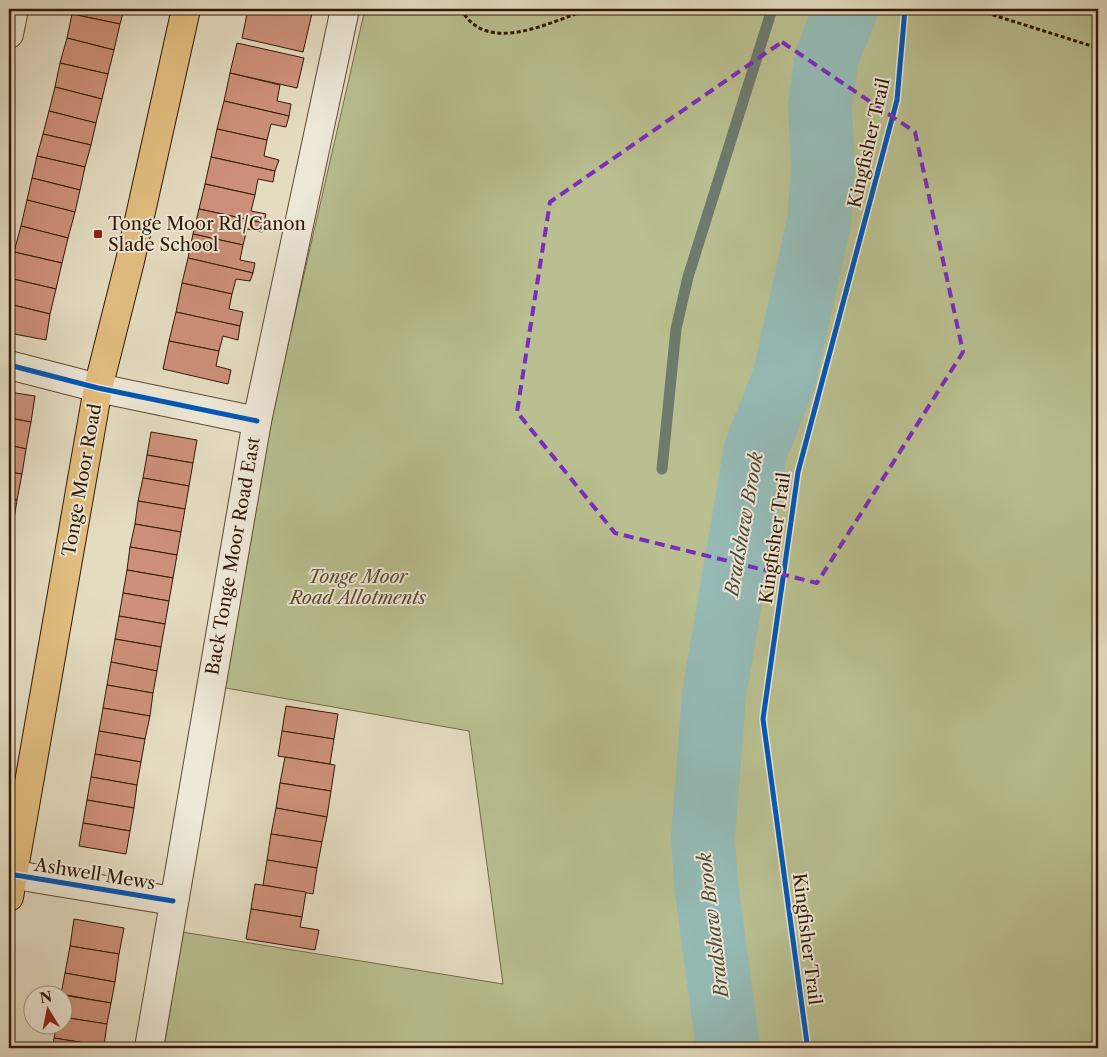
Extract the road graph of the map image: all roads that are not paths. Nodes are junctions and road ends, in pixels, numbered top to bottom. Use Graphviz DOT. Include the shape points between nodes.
graph roads {
  1 [pos="14,9"];
  2 [pos="186,9"];
  3 [pos="345,9"];
  4 [pos="9,34"];
  5 [pos="9,365"];
  6 [pos="98,388"];
  7 [pos="257,421"];
  8 [pos="10,882"];
  9 [pos="173,901"];
  10 [pos="148,1048"];
  1 -- 4 [label="street"];
  2 -- 6 [label="main road, Tonge Moor Road"];
  3 -- 7 [label="street, Back Tonge Moor Road East"];
  5 -- 6 [label="street"];
  6 -- 7 [label="street"];
  6 -- 8 [label="main road, Tonge Moor Road"];
  7 -- 9 [label="street, Back Tonge Moor Road East"];
  8 -- 9 [label="street, Ashwell Mews"];
  9 -- 10 [label="street, Back Tonge Moor Road East"];
}
